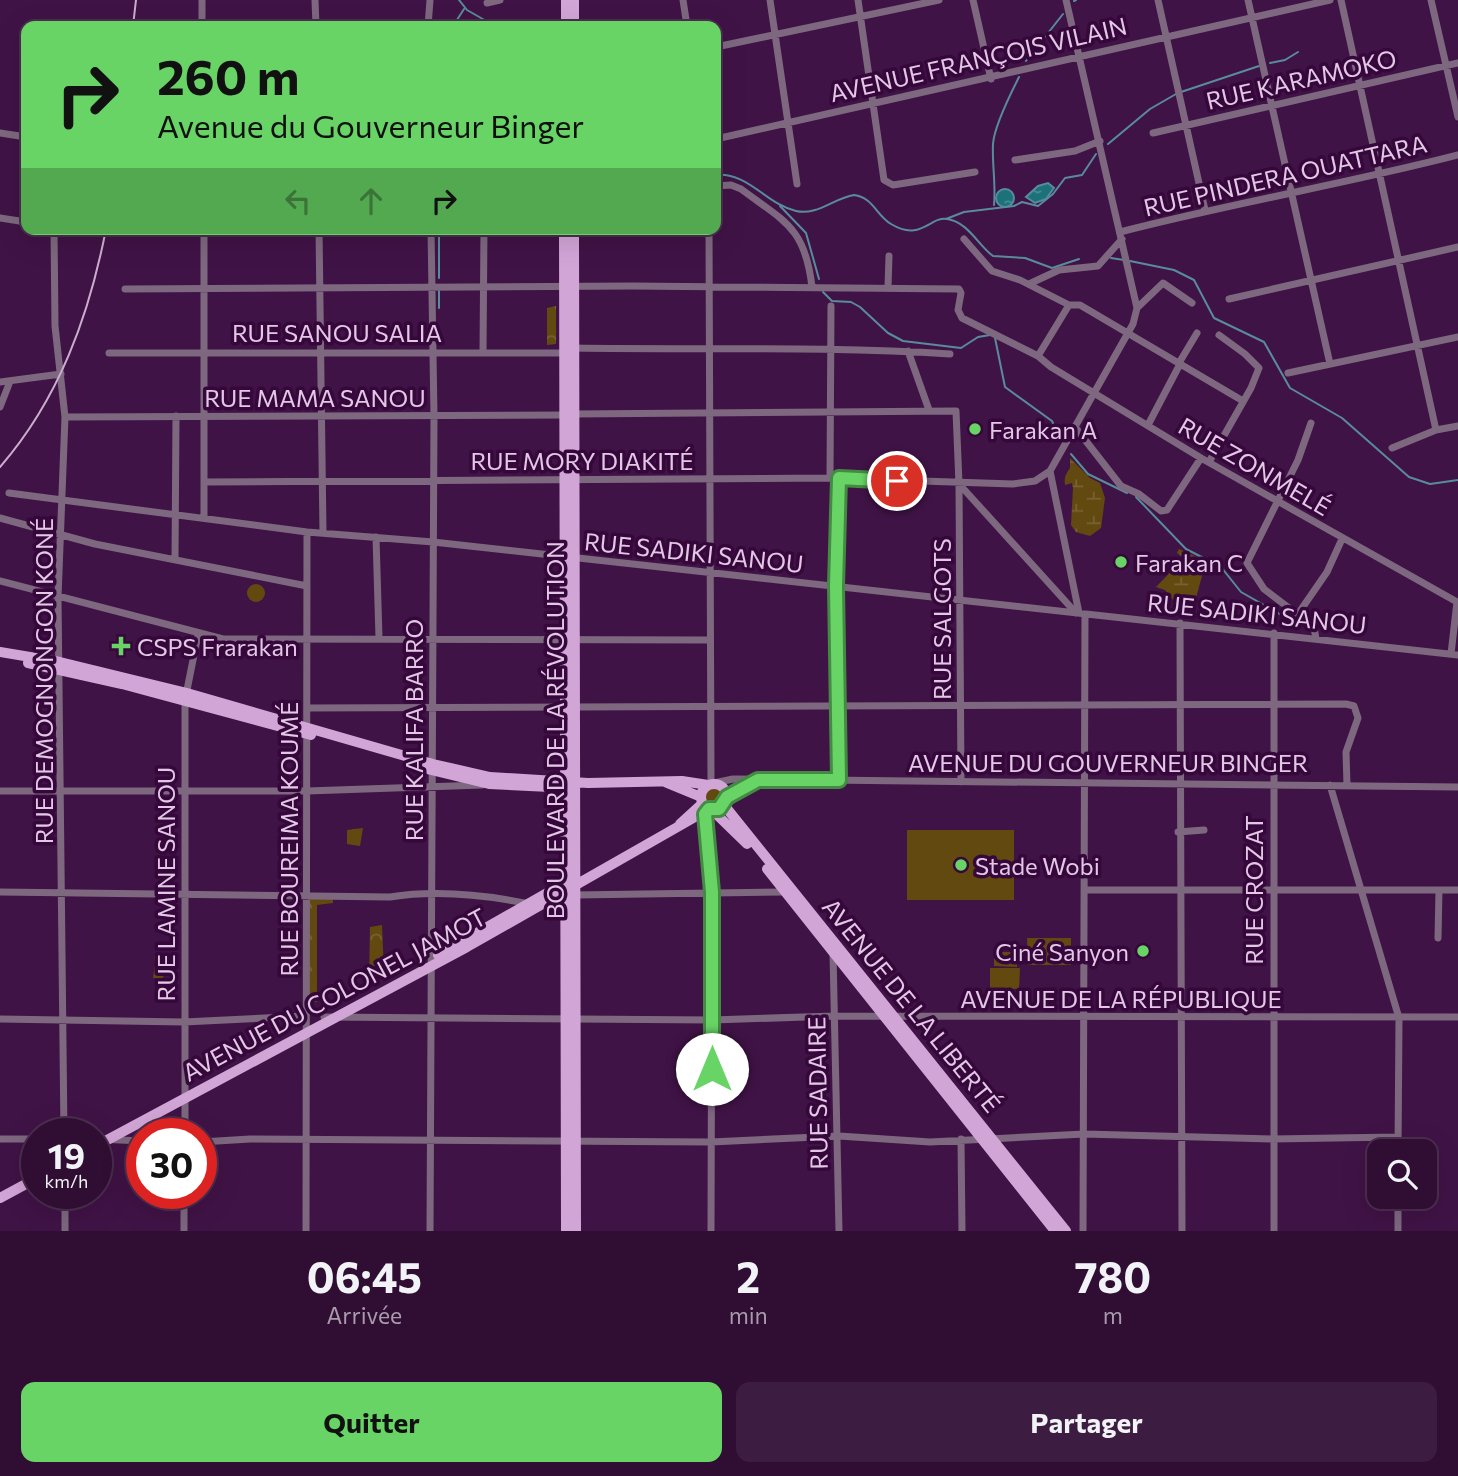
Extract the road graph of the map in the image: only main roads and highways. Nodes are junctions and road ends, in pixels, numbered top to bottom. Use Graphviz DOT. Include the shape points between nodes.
graph roads {
  1 [pos="566,0"];
  2 [pos="574,0"];
  3 [pos="566,21"];
  4 [pos="574,21"];
  5 [pos="565,235"];
  6 [pos="573,235"];
  7 [pos="570,288"];
  8 [pos="570,415"];
  9 [pos="0,652"];
  10 [pos="0,659"];
  11 [pos="60,666"];
  12 [pos="570,705"];
  13 [pos="433,768"];
  14 [pos="664,781"];
  15 [pos="576,784"];
  16 [pos="711,784"];
  17 [pos="565,785"];
  18 [pos="726,801"];
  19 [pos="706,807"];
  20 [pos="571,887"];
  21 [pos="431,962"];
  22 [pos="889,1017"];
  23 [pos="306,1025"];
  24 [pos="186,1095"];
  25 [pos="112,1134"];
  26 [pos="112,1138"];
  27 [pos="986,1138"];
  28 [pos="571,1140"];
  29 [pos="21,1181"];
  30 [pos="21,1187"];
  31 [pos="0,1192"];
  32 [pos="0,1198"];
  33 [pos="566,1231"];
  34 [pos="576,1231"];
  35 [pos="1055,1231"];
  36 [pos="1066,1231"];
  1 -- 3 [label="main road"];
  2 -- 4 [label="main road"];
  5 -- 7 [label="main road, BOULEVARD DE LA RÉVOLUTION"];
  6 -- 7 [label="main road, BOULEVARD DE LA RÉVOLUTION"];
  7 -- 8 [label="main road, BOULEVARD DE LA RÉVOLUTION" via="565,353"];
  7 -- 8 [label="main road, BOULEVARD DE LA RÉVOLUTION" via="575,348"];
  8 -- 12 [label="main road, BOULEVARD DE LA RÉVOLUTION"];
  9 -- 11 [label="main road"];
  10 -- 11 [label="main road"];
  11 -- 13 [label="main road"];
  12 -- 15 [label="main road, BOULEVARD DE LA RÉVOLUTION"];
  12 -- 17 [label="main road, BOULEVARD DE LA RÉVOLUTION"];
  13 -- 17 [label="main road"];
  13 -- 17 [label="main road" via="489,784"];
  14 -- 15 [label="main road, AVENUE DU GOUVERNEUR BINGER"];
  14 -- 16 [label="main road, AVENUE DU GOUVERNEUR BINGER"];
  14 -- 19 [label="main road, AVENUE DU GOUVERNEUR BINGER"];
  15 -- 17 [label="main road, AVENUE DU GOUVERNEUR BINGER"];
  15 -- 20 [label="main road, BOULEVARD DE LA RÉVOLUTION"];
  16 -- 18 [label="main road, AVENUE DE LA LIBERTÉ" via="723,786"];
  16 -- 19 [label="main road"];
  17 -- 20 [label="main road, BOULEVARD DE LA RÉVOLUTION"];
  18 -- 19 [label="main road"];
  18 -- 22 [label="main road, AVENUE DE LA LIBERTÉ"];
  19 -- 20 [label="main road, AVENUE DU COLONEL JAMOT"];
  19 -- 22 [label="main road, AVENUE DE LA LIBERTÉ" via="748,845"];
  20 -- 21 [label="main road, AVENUE DU COLONEL JAMOT"];
  20 -- 28 [label="main road, BOULEVARD DE LA RÉVOLUTION"];
  21 -- 23 [label="main road, AVENUE DU COLONEL JAMOT"];
  21 -- 23 [label="main road, AVENUE DU COLONEL JAMOT" via="335,1017"];
  22 -- 27 [label="main road, AVENUE DE LA LIBERTÉ"];
  23 -- 24 [label="main road, AVENUE DU COLONEL JAMOT"];
  24 -- 25 [label="main road, AVENUE DU COLONEL JAMOT"];
  24 -- 26 [label="main road, AVENUE DU COLONEL JAMOT"];
  27 -- 35 [label="main road, AVENUE DE LA LIBERTÉ"];
  27 -- 36 [label="main road, AVENUE DE LA LIBERTÉ"];
  28 -- 33 [label="main road, BOULEVARD DE LA RÉVOLUTION"];
  28 -- 34 [label="main road, BOULEVARD DE LA RÉVOLUTION"];
  29 -- 31 [label="main road"];
  30 -- 32 [label="main road"];
}
